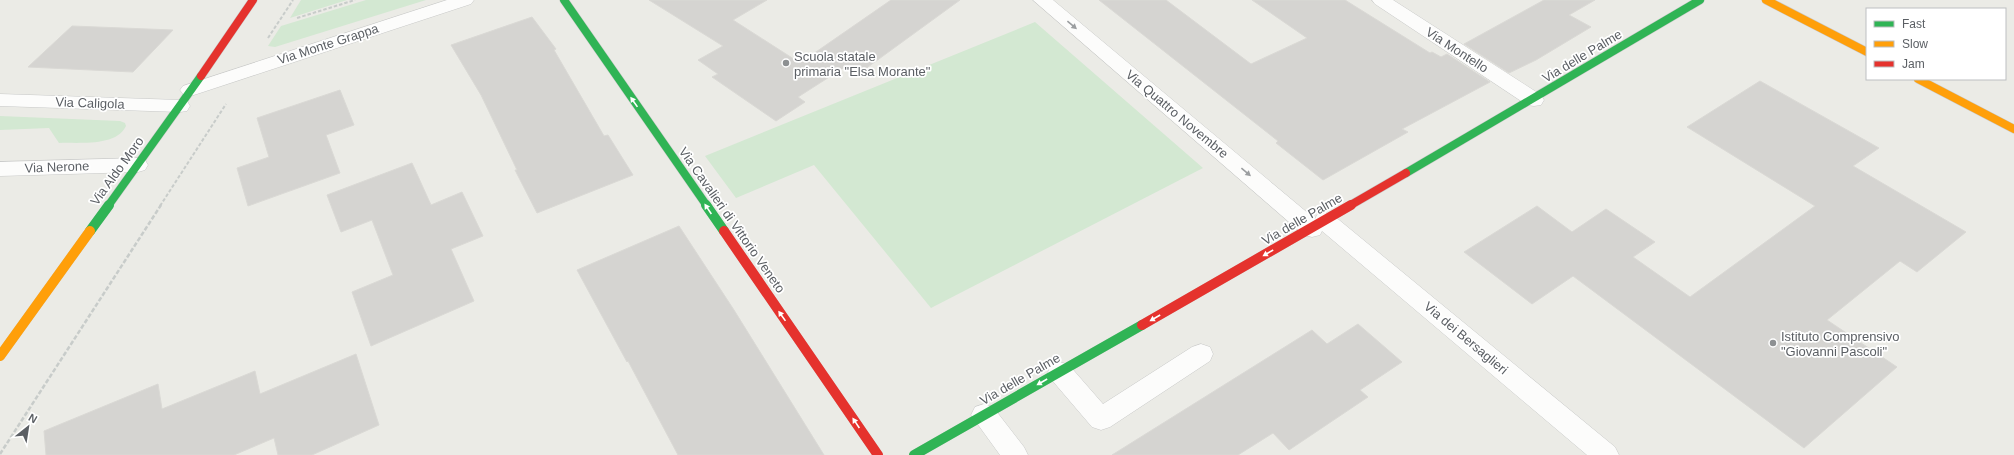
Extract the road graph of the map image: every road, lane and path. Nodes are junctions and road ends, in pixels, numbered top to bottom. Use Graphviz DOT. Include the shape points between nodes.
graph roads {
  1 [pos="253,0"];
  2 [pos="293,0"];
  3 [pos="355,0"];
  4 [pos="465,0"];
  5 [pos="564,0"];
  6 [pos="1042,0"];
  7 [pos="1380,0"];
  8 [pos="1700,0"];
  9 [pos="1766,0"];
  10 [pos="297,18"];
  11 [pos="1866,51"];
  12 [pos="247,70"];
  13 [pos="1920,80"];
  14 [pos="185,98"];
  15 [pos="0,100"];
  16 [pos="1534,100"];
  17 [pos="2014,129"];
  18 [pos="138,165"];
  19 [pos="0,169"];
  20 [pos="1313,228"];
  21 [pos="1201,354"];
  22 [pos="0,356"];
  23 [pos="1060,372"];
  24 [pos="984,415"];
  25 [pos="0,454"];
  26 [pos="878,455"];
  27 [pos="914,455"];
  28 [pos="1015,455"];
  29 [pos="1606,455"];
  1 -- 14 [label="street, Via Aldo Moro"];
  2 -- 12 [label="path"];
  3 -- 10 [label="path"];
  4 -- 12 [label="street, Via Monte Grappa"];
  26 -- 5 [label="street, Via Cavalieri di Vittorio Veneto, one-way"];
  6 -- 20 [label="street, Via Quattro Novembre, one-way"];
  7 -- 16 [label="street, Via Montello"];
  8 -- 16 [label="street, Via delle Palme"];
  9 -- 11 [label="street"];
  12 -- 14 [label="street, Via Monte Grappa"];
  12 -- 25 [label="path"];
  13 -- 17 [label="street"];
  14 -- 15 [label="street, Via Caligola"];
  14 -- 18 [label="street, Via Aldo Moro"];
  16 -- 20 [label="street, Via delle Palme"];
  18 -- 19 [label="street, Via Nerone"];
  18 -- 22 [label="street, Via Aldo Moro"];
  20 -- 23 [label="street, Via delle Palme, one-way"];
  20 -- 29 [label="street, Via dei Bersaglieri"];
  21 -- 23 [label="street" via="1101,419"];
  23 -- 24 [label="street, Via delle Palme, one-way"];
  24 -- 27 [label="street, Via delle Palme"];
  24 -- 28 [label="street"];
}
